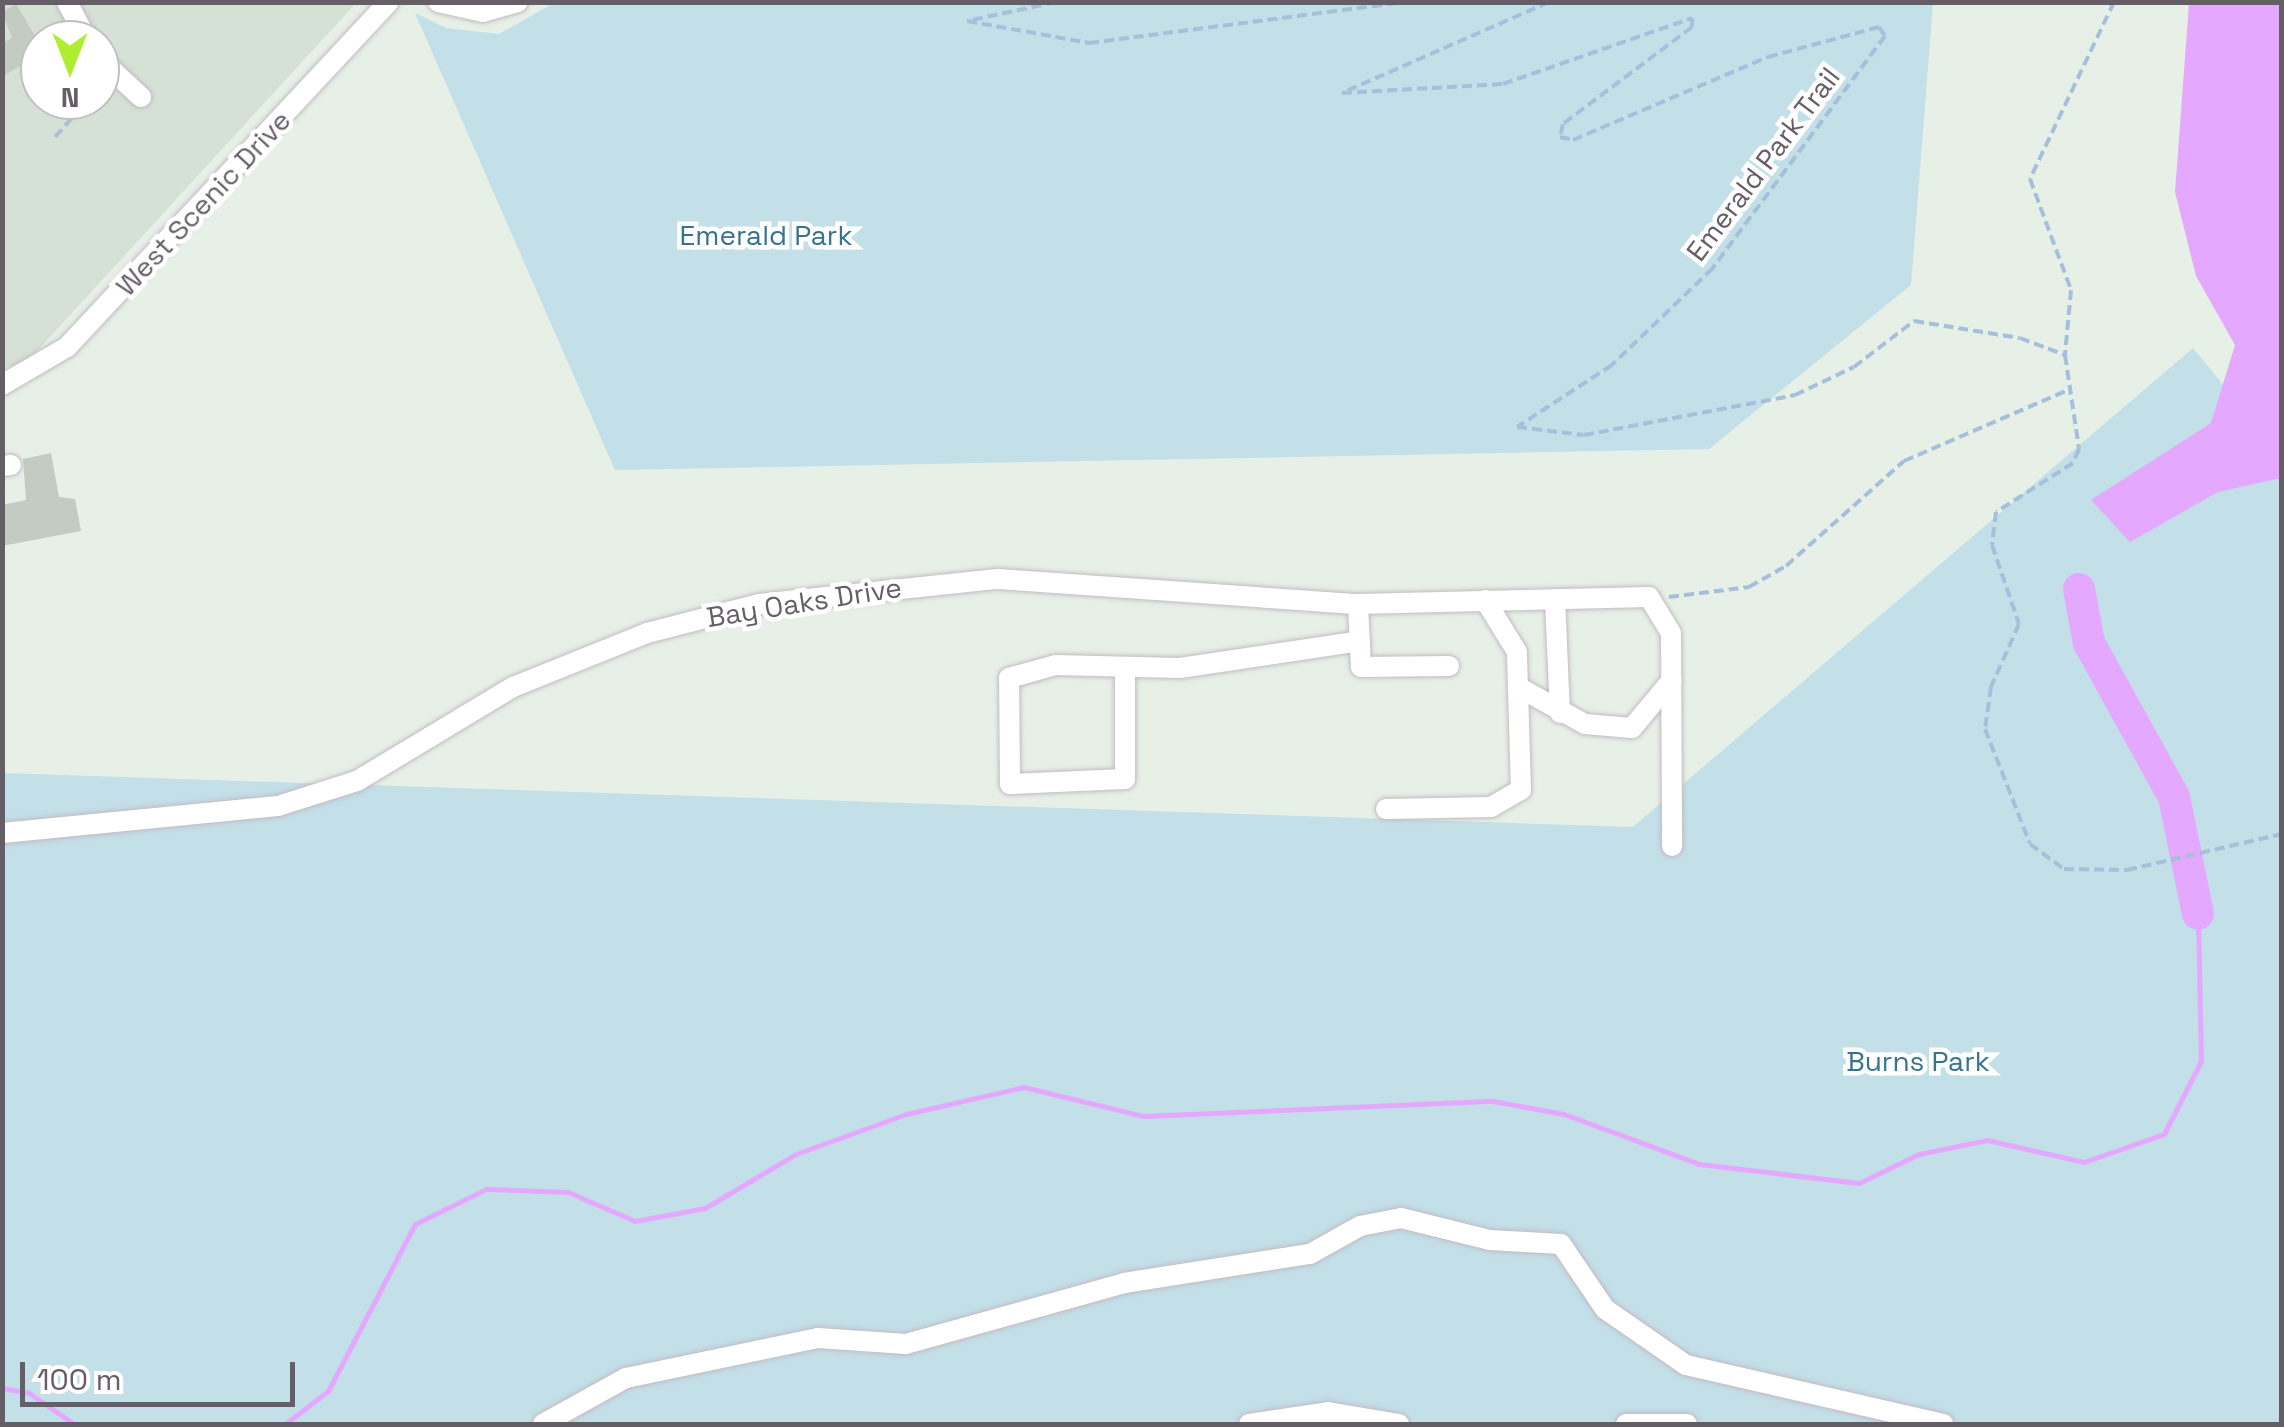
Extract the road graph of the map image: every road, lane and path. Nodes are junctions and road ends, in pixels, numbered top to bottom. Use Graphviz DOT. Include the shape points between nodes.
graph roads {
  1 [pos="388,2"];
  2 [pos="438,2"];
  3 [pos="518,2"];
  4 [pos="1056,2"];
  5 [pos="1406,2"];
  6 [pos="1548,2"];
  7 [pos="2114,2"];
  8 [pos="120,77"];
  9 [pos="141,97"];
  10 [pos="70,120"];
  11 [pos="55,136"];
  12 [pos="2065,354"];
  13 [pos="2,385"];
  14 [pos="2068,390"];
  15 [pos="1649,597"];
  16 [pos="1555,599"];
  17 [pos="1485,600"];
  18 [pos="1358,604"];
  19 [pos="1360,641"];
  20 [pos="1449,666"];
  21 [pos="1125,670"];
  22 [pos="1672,680"];
  23 [pos="1520,688"];
  24 [pos="1560,712"];
  25 [pos="1386,808"];
  26 [pos="2,833"];
  27 [pos="2282,834"];
  28 [pos="1672,846"];
  29 [pos="543,1424"];
  30 [pos="1249,1424"];
  31 [pos="1399,1424"];
  32 [pos="1626,1424"];
  33 [pos="1687,1424"];
  34 [pos="1943,1424"];
  1 -- 13 [label="street, West Scenic Drive" via="67,347"];
  2 -- 3 [label="street" via="483,12"];
  4 -- 5 [label="path" via="966,21 1089,43"];
  6 -- 12 [label="path, Emerald Park Trail" via="1342,93 1486,87 1692,18 1692,28 1563,124 1560,137 1574,140 1768,57 1879,26 1885,36 1713,268 1612,365 1517,427 1584,435 1794,396 1854,367 1914,321"];
  7 -- 12 [label="path" via="2030,179 2072,290"];
  8 -- 9 [label="street"];
  10 -- 11 [label="path"];
  12 -- 14 [label="path"];
  14 -- 15 [label="path" via="1904,461 1786,566 1749,586"];
  14 -- 27 [label="path" via="2077,456 2012,494 1993,523 2019,624 1991,687 1985,729 2021,827 2048,862 2088,874"];
  15 -- 16 [label="street, Bay Oaks Drive"];
  15 -- 22 [label="street" via="1671,633"];
  16 -- 17 [label="street, Bay Oaks Drive"];
  16 -- 24 [label="street"];
  17 -- 18 [label="street, Bay Oaks Drive"];
  17 -- 23 [label="street" via="1517,652"];
  18 -- 19 [label="street"];
  18 -- 26 [label="street, Bay Oaks Drive" via="998,579 759,604 554,667 334,790 198,820"];
  19 -- 20 [label="street" via="1362,667"];
  19 -- 21 [label="street"];
  21 -- 21 [label="street" via="1056,665 1008,678 1010,784 1125,779"];
  22 -- 24 [label="street" via="1632,728"];
  22 -- 28 [label="street"];
  23 -- 24 [label="street"];
  23 -- 25 [label="street" via="1526,775 1509,803"];
  29 -- 34 [label="street" via="626,1378 818,1338 906,1344 1124,1282 1310,1254 1360,1226 1401,1218 1490,1240 1561,1244 1605,1309 1686,1364"];
  30 -- 31 [label="street" via="1328,1412"];
  32 -- 33 [label="street"];
}
